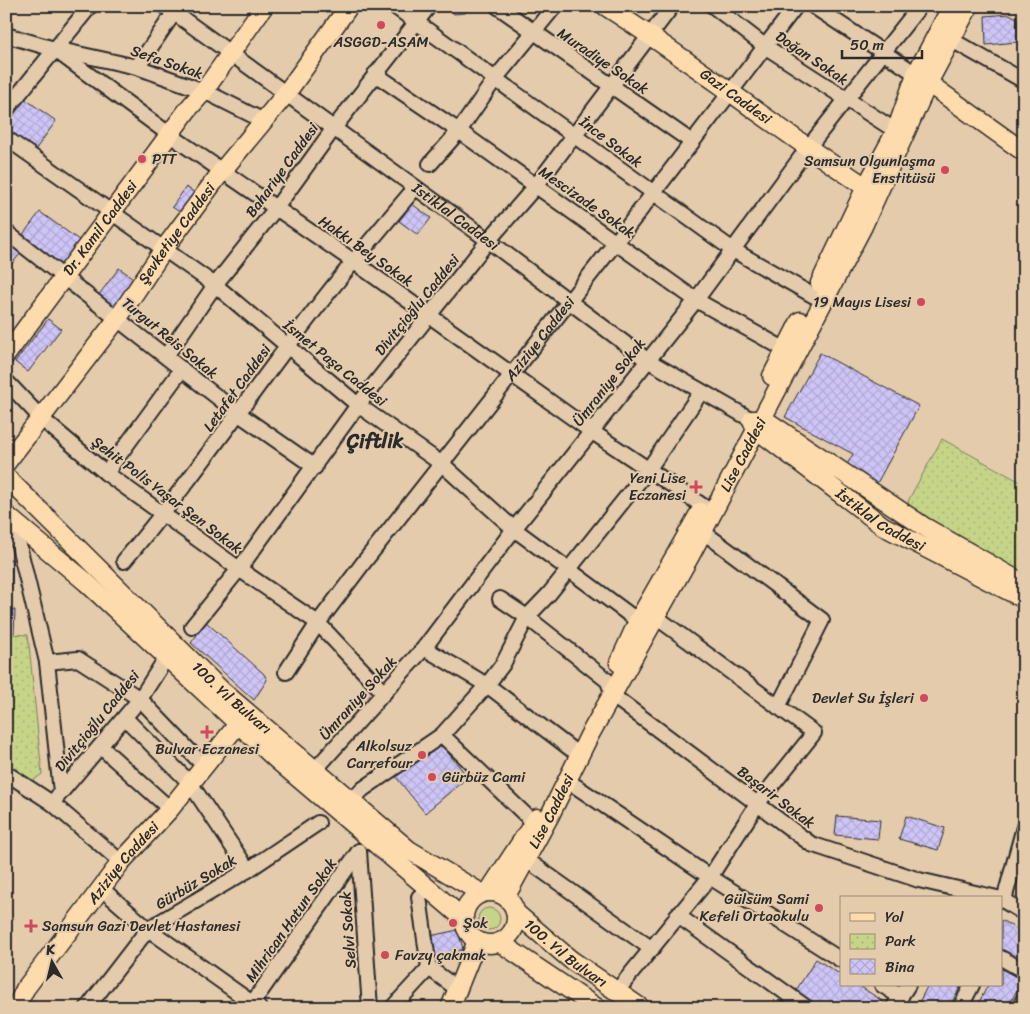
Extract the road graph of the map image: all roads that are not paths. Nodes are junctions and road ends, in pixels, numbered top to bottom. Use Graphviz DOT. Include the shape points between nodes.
graph roads {
  1 [pos="90,6"];
  2 [pos="264,6"];
  3 [pos="349,6"];
  4 [pos="394,6"];
  5 [pos="428,6"];
  6 [pos="497,6"];
  7 [pos="555,6"];
  8 [pos="605,6"];
  9 [pos="672,6"];
  10 [pos="713,6"];
  11 [pos="796,6"];
  12 [pos="813,6"];
  13 [pos="920,6"];
  14 [pos="952,6"];
  15 [pos="969,6"];
  16 [pos="172,9"];
  17 [pos="414,22"];
  18 [pos="534,34"];
  19 [pos="6,35"];
  20 [pos="650,35"];
  21 [pos="950,39"];
  22 [pos="766,47"];
  23 [pos="54,49"];
  24 [pos="231,53"];
  25 [pos="882,53"];
  26 [pos="137,66"];
  27 [pos="375,74"];
  28 [pos="494,78"];
  29 [pos="922,78"];
  30 [pos="1024,81"];
  31 [pos="612,86"];
  32 [pos="204,91"];
  33 [pos="730,91"];
  34 [pos="285,96"];
  35 [pos="846,100"];
  36 [pos="6,110"];
  37 [pos="264,121"];
  38 [pos="334,128"];
  39 [pos="460,131"];
  40 [pos="896,131"];
  41 [pos="573,134"];
  42 [pos="170,135"];
  43 [pos="6,138"];
  44 [pos="692,142"];
  45 [pos="807,149"];
  46 [pos="1024,152"];
  47 [pos="430,164"];
  48 [pos="222,171"];
  49 [pos="535,186"];
  50 [pos="866,187"];
  51 [pos="415,188"];
  52 [pos="652,193"];
  53 [pos="276,208"];
  54 [pos="113,212"];
  55 [pos="6,232"];
  56 [pos="488,241"];
  57 [pos="616,242"];
  58 [pos="164,249"];
  59 [pos="733,250"];
  60 [pos="353,261"];
  61 [pos="66,276"];
  62 [pos="215,285"];
  63 [pos="814,296"];
  64 [pos="569,299"];
  65 [pos="696,300"];
  66 [pos="429,316"];
  67 [pos="118,318"];
  68 [pos="287,346"];
  69 [pos="784,350"];
  70 [pos="6,355"];
  71 [pos="166,356"];
  72 [pos="647,360"];
  73 [pos="182,369"];
  74 [pos="511,373"];
  75 [pos="6,381"];
  76 [pos="702,392"];
  77 [pos="358,405"];
  78 [pos="239,414"];
  79 [pos="42,419"];
  80 [pos="756,422"];
  81 [pos="591,431"];
  82 [pos="6,463"];
  83 [pos="442,464"];
  84 [pos="315,467"];
  85 [pos="648,470"];
  86 [pos="106,472"];
  87 [pos="6,477"];
  88 [pos="702,506"];
  89 [pos="164,514"];
  90 [pos="10,518"];
  91 [pos="514,529"];
  92 [pos="702,531"];
  93 [pos="124,561"];
  94 [pos="239,569"];
  95 [pos="568,569"];
  96 [pos="1024,584"];
  97 [pos="1024,598"];
  98 [pos="500,599"];
  99 [pos="528,617"];
  100 [pos="656,617"];
  101 [pos="638,621"];
  102 [pos="318,623"];
  103 [pos="192,627"];
  104 [pos="424,648"];
  105 [pos="166,658"];
  106 [pos="47,662"];
  107 [pos="286,672"];
  108 [pos="488,685"];
  109 [pos="611,689"];
  110 [pos="384,693"];
  111 [pos="140,699"];
  112 [pos="778,707"];
  113 [pos="125,718"];
  114 [pos="238,724"];
  115 [pos="442,735"];
  116 [pos="101,747"];
  117 [pos="572,749"];
  118 [pos="204,766"];
  119 [pos="314,771"];
  120 [pos="6,773"];
  121 [pos="568,781"];
  122 [pos="190,783"];
  123 [pos="61,792"];
  124 [pos="351,801"];
  125 [pos="758,802"];
  126 [pos="52,803"];
  127 [pos="170,809"];
  128 [pos="318,823"];
  129 [pos="534,824"];
  130 [pos="1024,827"];
  131 [pos="359,851"];
  132 [pos="526,860"];
  133 [pos="121,862"];
  134 [pos="248,870"];
  135 [pos="710,878"];
  136 [pos="102,889"];
  137 [pos="492,893"];
  138 [pos="960,893"];
  139 [pos="980,896"];
  140 [pos="1002,896"];
  141 [pos="419,897"];
  142 [pos="1002,900"];
  143 [pos="516,913"];
  144 [pos="1024,913"];
  145 [pos="677,915"];
  146 [pos="463,918"];
  147 [pos="148,929"];
  148 [pos="488,942"];
  149 [pos="652,949"];
  150 [pos="840,959"];
  151 [pos="1002,959"];
  152 [pos="429,968"];
  153 [pos="1024,971"];
  154 [pos="884,986"];
  155 [pos="971,986"];
  156 [pos="459,990"];
  157 [pos="616,992"];
  158 [pos="900,997"];
  159 [pos="1024,999"];
  160 [pos="91,1006"];
  161 [pos="254,1006"];
  162 [pos="594,1007"];
  163 [pos="16,1008"];
  164 [pos="370,1008"];
  165 [pos="392,1008"];
  166 [pos="450,1008"];
  167 [pos="460,1008"];
  168 [pos="641,1008"];
  169 [pos="807,1008"];
  170 [pos="960,1008"];
  171 [pos="1019,1008"];
  1 -- 23 [label="street"];
  2 -- 24 [label="main road, Dr. Kamil Caddesi"];
  3 -- 34 [label="main road, Şevketiye Caddesi"];
  4 -- 17 [label="street, İnce Sokak"];
  5 -- 17 [label="street, Bahariye Caddesi"];
  6 -- 18 [label="street, Muradiye Sokak"];
  7 -- 18 [label="street"];
  8 -- 20 [label="main road, Gazi Caddesi"];
  9 -- 20 [label="street, Divitçioğlu Caddesi"];
  10 -- 22 [label="street, Doğan Sokak"];
  11 -- 22 [label="street, Aziziye Caddesi"];
  12 -- 25 [label="street"];
  13 -- 25 [label="street, Ümraniye Sokak"];
  14 -- 29 [label="main road, Lise Caddesi"];
  15 -- 21 [label="main road, Lise Caddesi"];
  16 -- 24 [label="street, İstiklal Caddesi"];
  16 -- 26 [label="street"];
  17 -- 27 [label="street, Bahariye Caddesi"];
  17 -- 28 [label="street, İnce Sokak"];
  18 -- 28 [label="street"];
  18 -- 31 [label="street, Muradiye Sokak"];
  19 -- 23 [label="street, Hakkı Bey Sokak"];
  20 -- 31 [label="street, Divitçioğlu Caddesi"];
  20 -- 33 [label="main road, Gazi Caddesi"];
  21 -- 29 [label="main road, Lise Caddesi"];
  21 -- 30 [label="street"];
  22 -- 33 [label="street, Aziziye Caddesi"];
  22 -- 35 [label="street, Doğan Sokak"];
  23 -- 26 [label="street, Sefa Sokak"];
  23 -- 36 [label="street"];
  23 -- 42 [label="street, Hakkı Bey Sokak"];
  24 -- 32 [label="main road, Dr. Kamil Caddesi"];
  24 -- 34 [label="street, İstiklal Caddesi"];
  25 -- 29 [label="street"];
  25 -- 35 [label="street, Ümraniye Sokak"];
  26 -- 32 [label="street, Sefa Sokak"];
  27 -- 38 [label="street, Bahariye Caddesi"];
  27 -- 39 [label="street, Mescizade Sokak"];
  28 -- 39 [label="street"];
  28 -- 41 [label="street, İnce Sokak"];
  29 -- 40 [label="main road, Lise Caddesi"];
  29 -- 46 [label="main road"];
  29 -- 80 [label="main road, Lise Caddesi" via="863,226"];
  31 -- 41 [label="street, Divitçioğlu Caddesi"];
  31 -- 44 [label="street, Muradiye Sokak"];
  32 -- 37 [label="street, Sefa Sokak"];
  32 -- 42 [label="main road, Dr. Kamil Caddesi"];
  33 -- 44 [label="street, Aziziye Caddesi"];
  33 -- 45 [label="main road, Gazi Caddesi"];
  34 -- 37 [label="main road, Şevketiye Caddesi"];
  34 -- 38 [label="street, İstiklal Caddesi"];
  35 -- 40 [label="street, Doğan Sokak"];
  35 -- 45 [label="street, Ümraniye Sokak"];
  37 -- 48 [label="main road, Şevketiye Caddesi"];
  38 -- 51 [label="street, İstiklal Caddesi"];
  38 -- 53 [label="street, Bahariye Caddesi"];
  39 -- 47 [label="street"];
  39 -- 49 [label="street, Mescizade Sokak"];
  40 -- 50 [label="main road, Lise Caddesi"];
  41 -- 49 [label="street, Divitçioğlu Caddesi"];
  41 -- 52 [label="street, İnce Sokak"];
  42 -- 48 [label="street, Hakkı Bey Sokak"];
  42 -- 54 [label="main road, Dr. Kamil Caddesi"];
  43 -- 54 [label="street, İsmet Paşa Caddesi"];
  44 -- 52 [label="street, Aziziye Caddesi"];
  45 -- 50 [label="main road, Gazi Caddesi"];
  45 -- 59 [label="street, Ümraniye Sokak"];
  48 -- 53 [label="street, Hakkı Bey Sokak"];
  48 -- 58 [label="main road, Şevketiye Caddesi"];
  49 -- 56 [label="street, Divitçioğlu Caddesi"];
  49 -- 57 [label="street, Mescizade Sokak"];
  50 -- 63 [label="main road, Lise Caddesi"];
  51 -- 56 [label="street, İstiklal Caddesi"];
  51 -- 60 [label="street, Letafet Caddesi"];
  52 -- 57 [label="street, Aziziye Caddesi"];
  52 -- 59 [label="street, İnce Sokak"];
  53 -- 60 [label="street, Hakkı Bey Sokak"];
  53 -- 62 [label="street, Bahariye Caddesi"];
  54 -- 58 [label="street, İsmet Paşa Caddesi"];
  54 -- 61 [label="main road, Dr. Kamil Caddesi"];
  55 -- 61 [label="street, Turgut Reis Sokak"];
  56 -- 64 [label="street, İstiklal Caddesi"];
  56 -- 66 [label="street, Divitçioğlu Caddesi"];
  57 -- 64 [label="street, Aziziye Caddesi"];
  57 -- 65 [label="street, Mescizade Sokak"];
  58 -- 62 [label="street, İsmet Paşa Caddesi"];
  58 -- 67 [label="main road, Şevketiye Caddesi"];
  59 -- 63 [label="street, İnce Sokak"];
  59 -- 65 [label="street, Ümraniye Sokak"];
  60 -- 66 [label="street, Hakkı Bey Sokak"];
  60 -- 68 [label="street, Letafet Caddesi"];
  61 -- 67 [label="street, Turgut Reis Sokak"];
  61 -- 70 [label="main road, Dr. Kamil Caddesi"];
  62 -- 68 [label="street, İsmet Paşa Caddesi"];
  62 -- 71 [label="street, Bahariye Caddesi"];
  63 -- 69 [label="main road, Lise Caddesi"];
  64 -- 72 [label="street, İstiklal Caddesi"];
  64 -- 74 [label="street, Aziziye Caddesi"];
  65 -- 69 [label="street, Mescizade Sokak"];
  65 -- 72 [label="street, Ümraniye Sokak"];
  66 -- 74 [label="street, Hakkı Bey Sokak"];
  66 -- 77 [label="street, Divitçioğlu Caddesi"];
  67 -- 71 [label="street, Turgut Reis Sokak"];
  67 -- 79 [label="main road, Şevketiye Caddesi"];
  68 -- 77 [label="street, İsmet Paşa Caddesi"];
  68 -- 78 [label="street, Letafet Caddesi"];
  69 -- 80 [label="main road, Lise Caddesi"];
  71 -- 73 [label="street, Turgut Reis Sokak"];
  72 -- 76 [label="street, İstiklal Caddesi"];
  72 -- 81 [label="street, Ümraniye Sokak"];
  73 -- 78 [label="street, Turgut Reis Sokak"];
  73 -- 86 [label="street"];
  74 -- 81 [label="street, Hakkı Bey Sokak"];
  74 -- 83 [label="street, Aziziye Caddesi"];
  75 -- 79 [label="street, Şehit Polis Yaşar Şen Sokak"];
  76 -- 80 [label="street, İstiklal Caddesi"];
  76 -- 85 [label="street"];
  77 -- 83 [label="street, İsmet Paşa Caddesi"];
  77 -- 84 [label="street, Divitçioğlu Caddesi"];
  78 -- 84 [label="street, Turgut Reis Sokak"];
  78 -- 89 [label="street, Letafet Caddesi"];
  79 -- 82 [label="main road, Şevketiye Caddesi"];
  79 -- 86 [label="street, Şehit Polis Yaşar Şen Sokak"];
  80 -- 88 [label="main road, Lise Caddesi"];
  80 -- 92 [label="main road, Lise Caddesi"];
  80 -- 96 [label="main road, İstiklal Caddesi" via="923,526"];
  80 -- 97 [label="main road, İstiklal Caddesi" via="883,526"];
  81 -- 85 [label="street, Hakkı Bey Sokak"];
  81 -- 91 [label="street, Ümraniye Sokak"];
  83 -- 91 [label="street, İsmet Paşa Caddesi"];
  83 -- 102 [label="street, Aziziye Caddesi"];
  84 -- 94 [label="street, Divitçioğlu Caddesi"];
  85 -- 88 [label="street, Hakkı Bey Sokak"];
  85 -- 95 [label="street"];
  86 -- 89 [label="street, Şehit Polis Yaşar Şen Sokak"];
  87 -- 119 [label="main road, 100. Yıl Bulvarı" via="175,646"];
  88 -- 101 [label="main road, Lise Caddesi"];
  89 -- 93 [label="street, Letafet Caddesi"];
  89 -- 94 [label="street, Şehit Polis Yaşar Şen Sokak"];
  90 -- 105 [label="main road, 100. Yıl Bulvarı" via="86,582"];
  90 -- 106 [label="street"];
  91 -- 95 [label="street, İsmet Paşa Caddesi"];
  91 -- 104 [label="street, Ümraniye Sokak"];
  92 -- 100 [label="main road, Lise Caddesi"];
  92 -- 112 [label="street" via="822,620"];
  94 -- 102 [label="street, Şehit Polis Yaşar Şen Sokak"];
  94 -- 103 [label="street, Divitçioğlu Caddesi"];
  95 -- 99 [label="street"];
  95 -- 101 [label="street, İsmet Paşa Caddesi"];
  98 -- 99 [label="street, Başarir Sokak"];
  99 -- 108 [label="street"];
  99 -- 109 [label="street, Başarir Sokak"];
  100 -- 109 [label="main road, Lise Caddesi"];
  100 -- 112 [label="street"];
  101 -- 109 [label="main road, Lise Caddesi"];
  102 -- 107 [label="street, Aziziye Caddesi"];
  102 -- 110 [label="street, Şehit Polis Yaşar Şen Sokak"];
  104 -- 108 [label="street"];
  104 -- 110 [label="street, Ümraniye Sokak"];
  105 -- 111 [label="street, Divitçioğlu Caddesi"];
  105 -- 114 [label="main road, 100. Yıl Bulvarı"];
  106 -- 111 [label="street" via="78,659"];
  106 -- 123 [label="street"];
  108 -- 115 [label="street"];
  108 -- 117 [label="street"];
  109 -- 117 [label="main road, Lise Caddesi"];
  109 -- 121 [label="main road, Lise Caddesi"];
  109 -- 125 [label="street, Başarir Sokak"];
  110 -- 119 [label="street, Ümraniye Sokak"];
  111 -- 113 [label="street, Divitçioğlu Caddesi"];
  111 -- 118 [label="street"];
  112 -- 125 [label="street" via="814,734"];
  113 -- 116 [label="street, Divitçioğlu Caddesi"];
  113 -- 122 [label="street"];
  114 -- 118 [label="main road, Aziziye Caddesi"];
  114 -- 146 [label="main road, 100. Yıl Bulvarı"];
  115 -- 124 [label="street" via="363,789"];
  115 -- 129 [label="street"];
  116 -- 123 [label="street, Divitçioğlu Caddesi"];
  116 -- 127 [label="street"];
  117 -- 129 [label="main road, Lise Caddesi"];
  118 -- 122 [label="main road, Aziziye Caddesi"];
  119 -- 124 [label="main road, 100. Yıl Bulvarı"];
  120 -- 126 [label="street"];
  121 -- 132 [label="main road, Lise Caddesi"];
  121 -- 135 [label="street"];
  122 -- 127 [label="main road, Aziziye Caddesi"];
  122 -- 134 [label="street"];
  123 -- 126 [label="street, Divitçioğlu Caddesi"];
  124 -- 137 [label="main road, 100. Yıl Bulvarı" via="409,850"];
  125 -- 135 [label="street"];
  125 -- 138 [label="street, Başarir Sokak" via="811,844"];
  126 -- 133 [label="street"];
  127 -- 133 [label="main road, Aziziye Caddesi"];
  128 -- 134 [label="street, Gürbüz Sokak"];
  129 -- 137 [label="main road, Lise Caddesi"];
  130 -- 140 [label="street"];
  131 -- 161 [label="street, Mihrican Hatun Sokak"];
  131 -- 164 [label="street, Selvi Sokak"];
  132 -- 137 [label="main road, Lise Caddesi"];
  132 -- 149 [label="street"];
  133 -- 136 [label="main road, Aziziye Caddesi"];
  134 -- 147 [label="street, Gürbüz Sokak"];
  135 -- 145 [label="street"];
  135 -- 150 [label="street"];
  136 -- 147 [label="street"];
  136 -- 163 [label="main road, Aziziye Caddesi" via="25,989"];
  137 -- 143 [label="main road" via="512,903"];
  137 -- 146 [label="main road" via="467,903"];
  138 -- 139 [label="street, Başarir Sokak"];
  141 -- 152 [label="street"];
  142 -- 144 [label="street, Başarir Sokak"];
  143 -- 148 [label="main road" via="510,935"];
  143 -- 157 [label="main road, 100. Yıl Bulvarı" via="571,960"];
  145 -- 149 [label="street"];
  145 -- 169 [label="street"];
  146 -- 148 [label="main road" via="465,928"];
  147 -- 160 [label="street, Gürbüz Sokak"];
  147 -- 161 [label="street"];
  148 -- 156 [label="main road"];
  148 -- 162 [label="main road, 100. Yıl Bulvarı"];
  148 -- 167 [label="main road"];
  149 -- 157 [label="street"];
  151 -- 153 [label="street"];
  152 -- 156 [label="street"];
  152 -- 165 [label="street"];
  154 -- 158 [label="street"];
  155 -- 170 [label="street"];
  156 -- 166 [label="main road"];
  157 -- 168 [label="main road, 100. Yıl Bulvarı"];
  159 -- 171 [label="street"];
}
